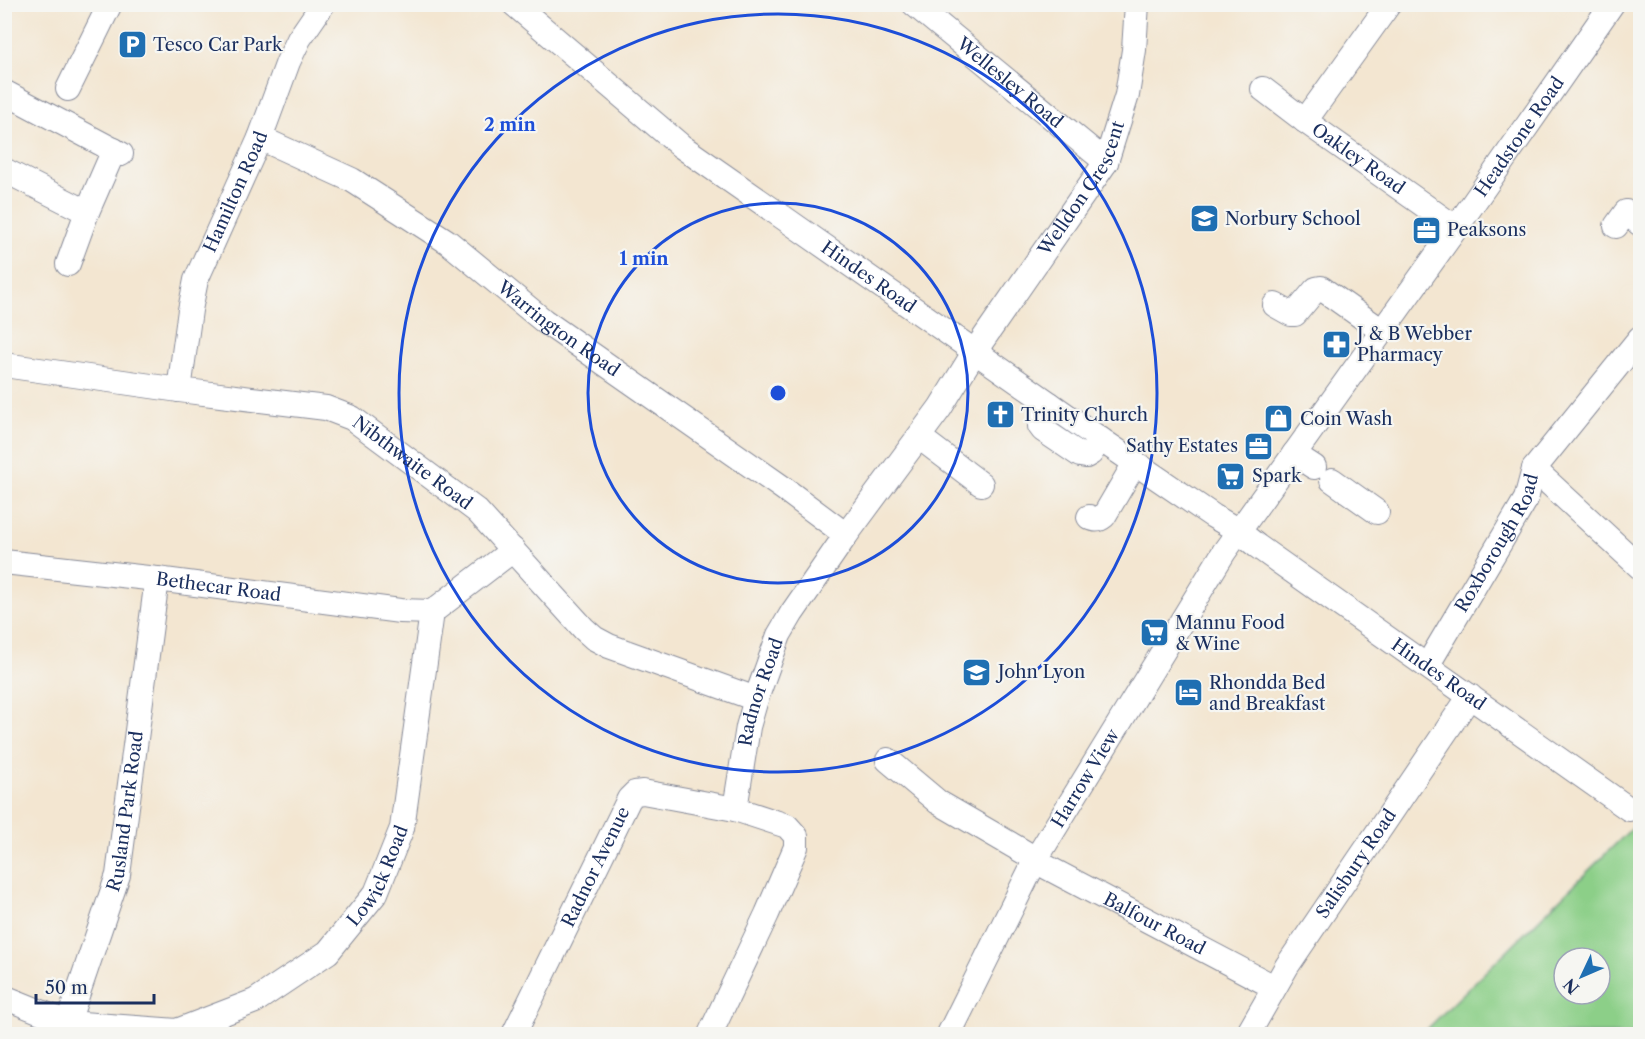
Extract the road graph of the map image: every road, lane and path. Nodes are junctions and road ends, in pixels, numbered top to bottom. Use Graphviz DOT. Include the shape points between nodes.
graph roads {
  1 [pos="110,4"];
  2 [pos="323,4"];
  3 [pos="514,4"];
  4 [pos="914,4"];
  5 [pos="1137,4"];
  6 [pos="1389,4"];
  7 [pos="1612,4"];
  8 [pos="68,89"];
  9 [pos="1263,89"];
  10 [pos="4,92"];
  11 [pos="1305,121"];
  12 [pos="260,138"];
  13 [pos="1106,162"];
  14 [pos="4,170"];
  15 [pos="87,212"];
  16 [pos="1456,228"];
  17 [pos="68,264"];
  18 [pos="1275,305"];
  19 [pos="1382,331"];
  20 [pos="1641,338"];
  21 [pos="975,351"];
  22 [pos="4,366"];
  23 [pos="179,390"];
  24 [pos="919,437"];
  25 [pos="1294,454"];
  26 [pos="1135,463"];
  27 [pos="1534,469"];
  28 [pos="981,484"];
  29 [pos="1377,512"];
  30 [pos="1089,517"];
  31 [pos="846,535"];
  32 [pos="1243,535"];
  33 [pos="513,549"];
  34 [pos="4,562"];
  35 [pos="1641,567"];
  36 [pos="157,579"];
  37 [pos="432,612"];
  38 [pos="1427,666"];
  39 [pos="1470,696"];
  40 [pos="756,699"];
  41 [pos="888,760"];
  42 [pos="735,809"];
  43 [pos="1629,809"];
  44 [pos="1036,860"];
  45 [pos="1274,987"];
  46 [pos="4,997"];
  47 [pos="66,1029"];
  48 [pos="514,1035"];
  49 [pos="710,1035"];
  50 [pos="949,1035"];
  51 [pos="1248,1035"];
  1 -- 8 [label="street"];
  2 -- 12 [label="street, Hamilton Road" via="288,62"];
  3 -- 21 [label="street, Hindes Road" via="681,146"];
  4 -- 13 [label="street, Wellesley Road"];
  5 -- 13 [label="street, Welldon Crescent" via="1127,95"];
  6 -- 11 [label="street"];
  7 -- 16 [label="street, Headstone Road"];
  9 -- 11 [label="street, Oakley Road"];
  10 -- 15 [label="street" via="118,152"];
  11 -- 16 [label="street, Oakley Road"];
  12 -- 23 [label="street, Hamilton Road" via="196,280"];
  12 -- 31 [label="street, Warrington Road" via="352,180 448,242 544,321"];
  13 -- 21 [label="street, Welldon Crescent"];
  14 -- 15 [label="street"];
  15 -- 17 [label="street"];
  16 -- 19 [label="street, Headstone Road"];
  18 -- 19 [label="street" via="1295,314 1321,288"];
  19 -- 25 [label="street, Headstone Road"];
  20 -- 27 [label="street, Roxborough Road"];
  21 -- 24 [label="street, Radnor Road"];
  21 -- 26 [label="street, Hindes Road"];
  22 -- 23 [label="street, Nibthwaite Road"];
  23 -- 33 [label="street, Nibthwaite Road" via="326,408 352,418 477,511"];
  24 -- 28 [label="street"];
  24 -- 31 [label="street, Radnor Road"];
  25 -- 29 [label="street"];
  25 -- 32 [label="street, Headstone Road"];
  26 -- 30 [label="street" via="1104,516 1100,520"];
  26 -- 32 [label="street, Hindes Road"];
  27 -- 35 [label="street"];
  27 -- 38 [label="street, Roxborough Road" via="1527,499"];
  31 -- 40 [label="street, Radnor Road" via="779,635"];
  32 -- 38 [label="street, Hindes Road"];
  32 -- 44 [label="street, Harrow View"];
  33 -- 37 [label="street"];
  33 -- 40 [label="street, Nibthwaite Road" via="594,638"];
  34 -- 36 [label="street, Bethecar Road"];
  36 -- 37 [label="street, Bethecar Road"];
  36 -- 47 [label="street, Rusland Park Road" via="118,875"];
  37 -- 47 [label="street, Lowick Road" via="402,828 376,893 328,952 255,1001 177,1031"];
  38 -- 39 [label="street, Hindes Road"];
  39 -- 43 [label="street, Hindes Road"];
  39 -- 45 [label="street, Salisbury Road"];
  40 -- 42 [label="street, Radnor Road"];
  41 -- 44 [label="street, Balfour Road" via="938,802"];
  42 -- 48 [label="street, Radnor Avenue" via="643,792 629,799"];
  42 -- 49 [label="street" via="787,826 796,836 796,847"];
  44 -- 45 [label="street, Balfour Road"];
  44 -- 50 [label="street, Harrow View"];
  45 -- 51 [label="street, Salisbury Road"];
  46 -- 47 [label="street, Lowick Road"];
}
